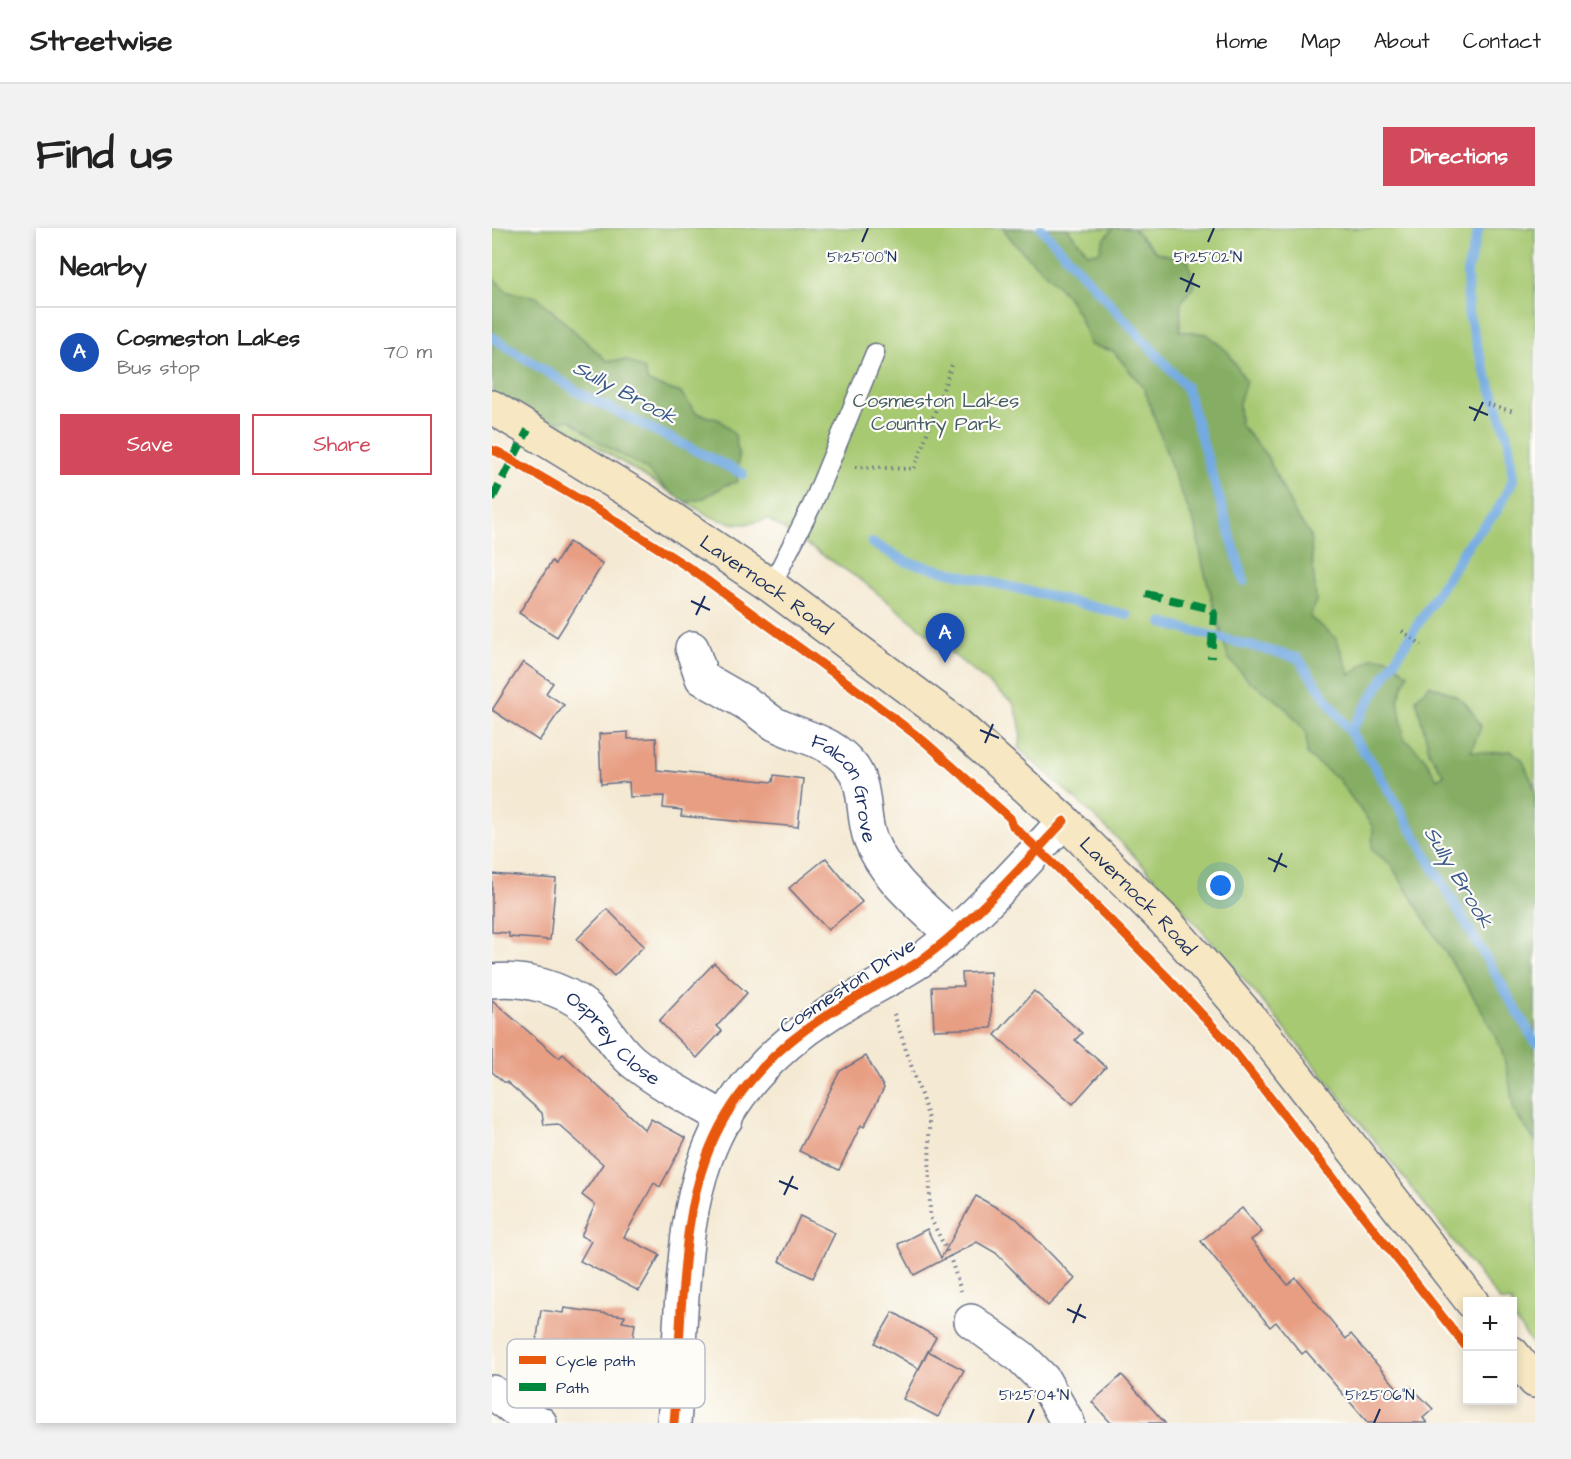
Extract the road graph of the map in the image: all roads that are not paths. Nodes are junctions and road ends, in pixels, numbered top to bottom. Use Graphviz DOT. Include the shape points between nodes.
graph roads {
  1 [pos="874,353"];
  2 [pos="492,407"];
  3 [pos="771,586"];
  4 [pos="692,648"];
  5 [pos="1064,821"];
  6 [pos="952,935"];
  7 [pos="492,981"];
  8 [pos="726,1119"];
  9 [pos="1469,1297"];
  10 [pos="971,1321"];
  11 [pos="680,1339"];
  12 [pos="1517,1359"];
  13 [pos="1535,1381"];
  14 [pos="492,1392"];
  15 [pos="507,1404"];
  16 [pos="512,1408"];
  17 [pos="675,1408"];
  18 [pos="540,1423"];
  19 [pos="674,1423"];
  20 [pos="1068,1423"];
  1 -- 3 [label="lane" via="813,503"];
  2 -- 3 [label="main road, Lavernock Road" via="644,500"];
  3 -- 5 [label="main road, Lavernock Road" via="954,722"];
  4 -- 6 [label="street, Falcon Grove" via="702,678 775,724 838,751 854,770 862,791 870,839 883,863"];
  5 -- 6 [label="street, Cosmeston Drive"];
  5 -- 9 [label="main road, Lavernock Road" via="1164,920 1265,1036"];
  6 -- 8 [label="street, Cosmeston Drive" via="920,960 784,1045 752,1077"];
  7 -- 8 [label="street, Osprey Close" via="540,985 562,993 588,1009 629,1059 654,1078"];
  8 -- 11 [label="street, Cosmeston Drive" via="706,1156 693,1201"];
  10 -- 20 [label="street" via="1021,1357 1043,1379"];
  12 -- 13 [label="main road"];
  14 -- 15 [label="street"];
  16 -- 18 [label="street"];
  17 -- 19 [label="street, Cosmeston Drive"];
}
